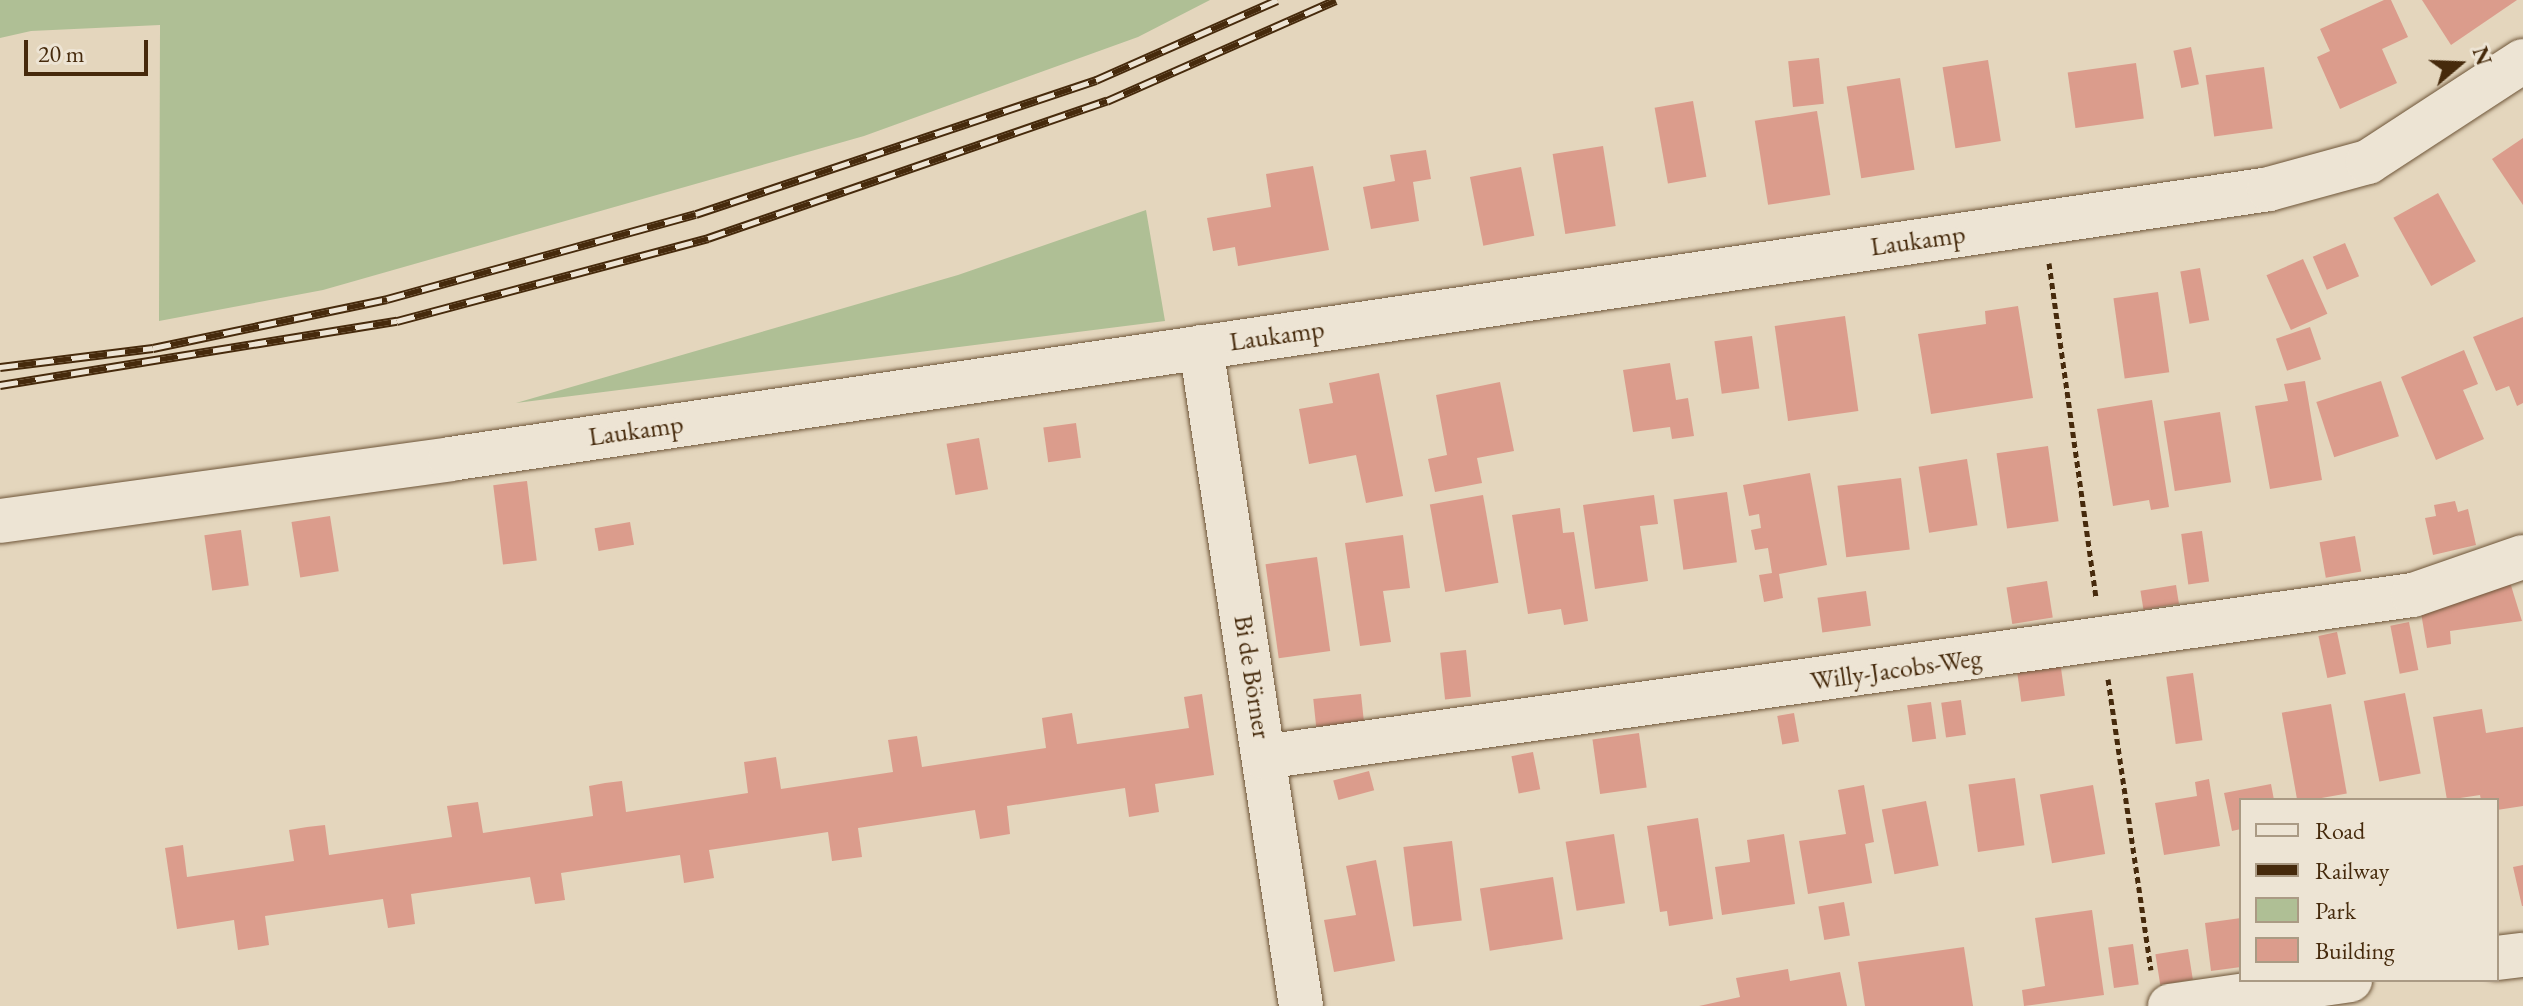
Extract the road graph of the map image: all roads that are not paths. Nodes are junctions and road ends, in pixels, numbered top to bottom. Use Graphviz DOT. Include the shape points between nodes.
graph roads {
  1 [pos="2523,61"];
  2 [pos="1201,347"];
  3 [pos="0,521"];
  4 [pos="2523,557"];
  5 [pos="1264,757"];
  6 [pos="2523,955"];
  7 [pos="2499,958"];
  8 [pos="2336,982"];
  9 [pos="1301,1006"];
  10 [pos="2170,1006"];
  1 -- 2 [label="street, Laukamp" via="2368,162 2269,189"];
  2 -- 3 [label="street, Laukamp"];
  2 -- 5 [label="street, Bi de Börner"];
  4 -- 5 [label="street, Willy-Jacobs-Weg" via="2413,595"];
  5 -- 9 [label="street, Bi de Börner"];
  6 -- 7 [label="street"];
  8 -- 10 [label="street"];
}
